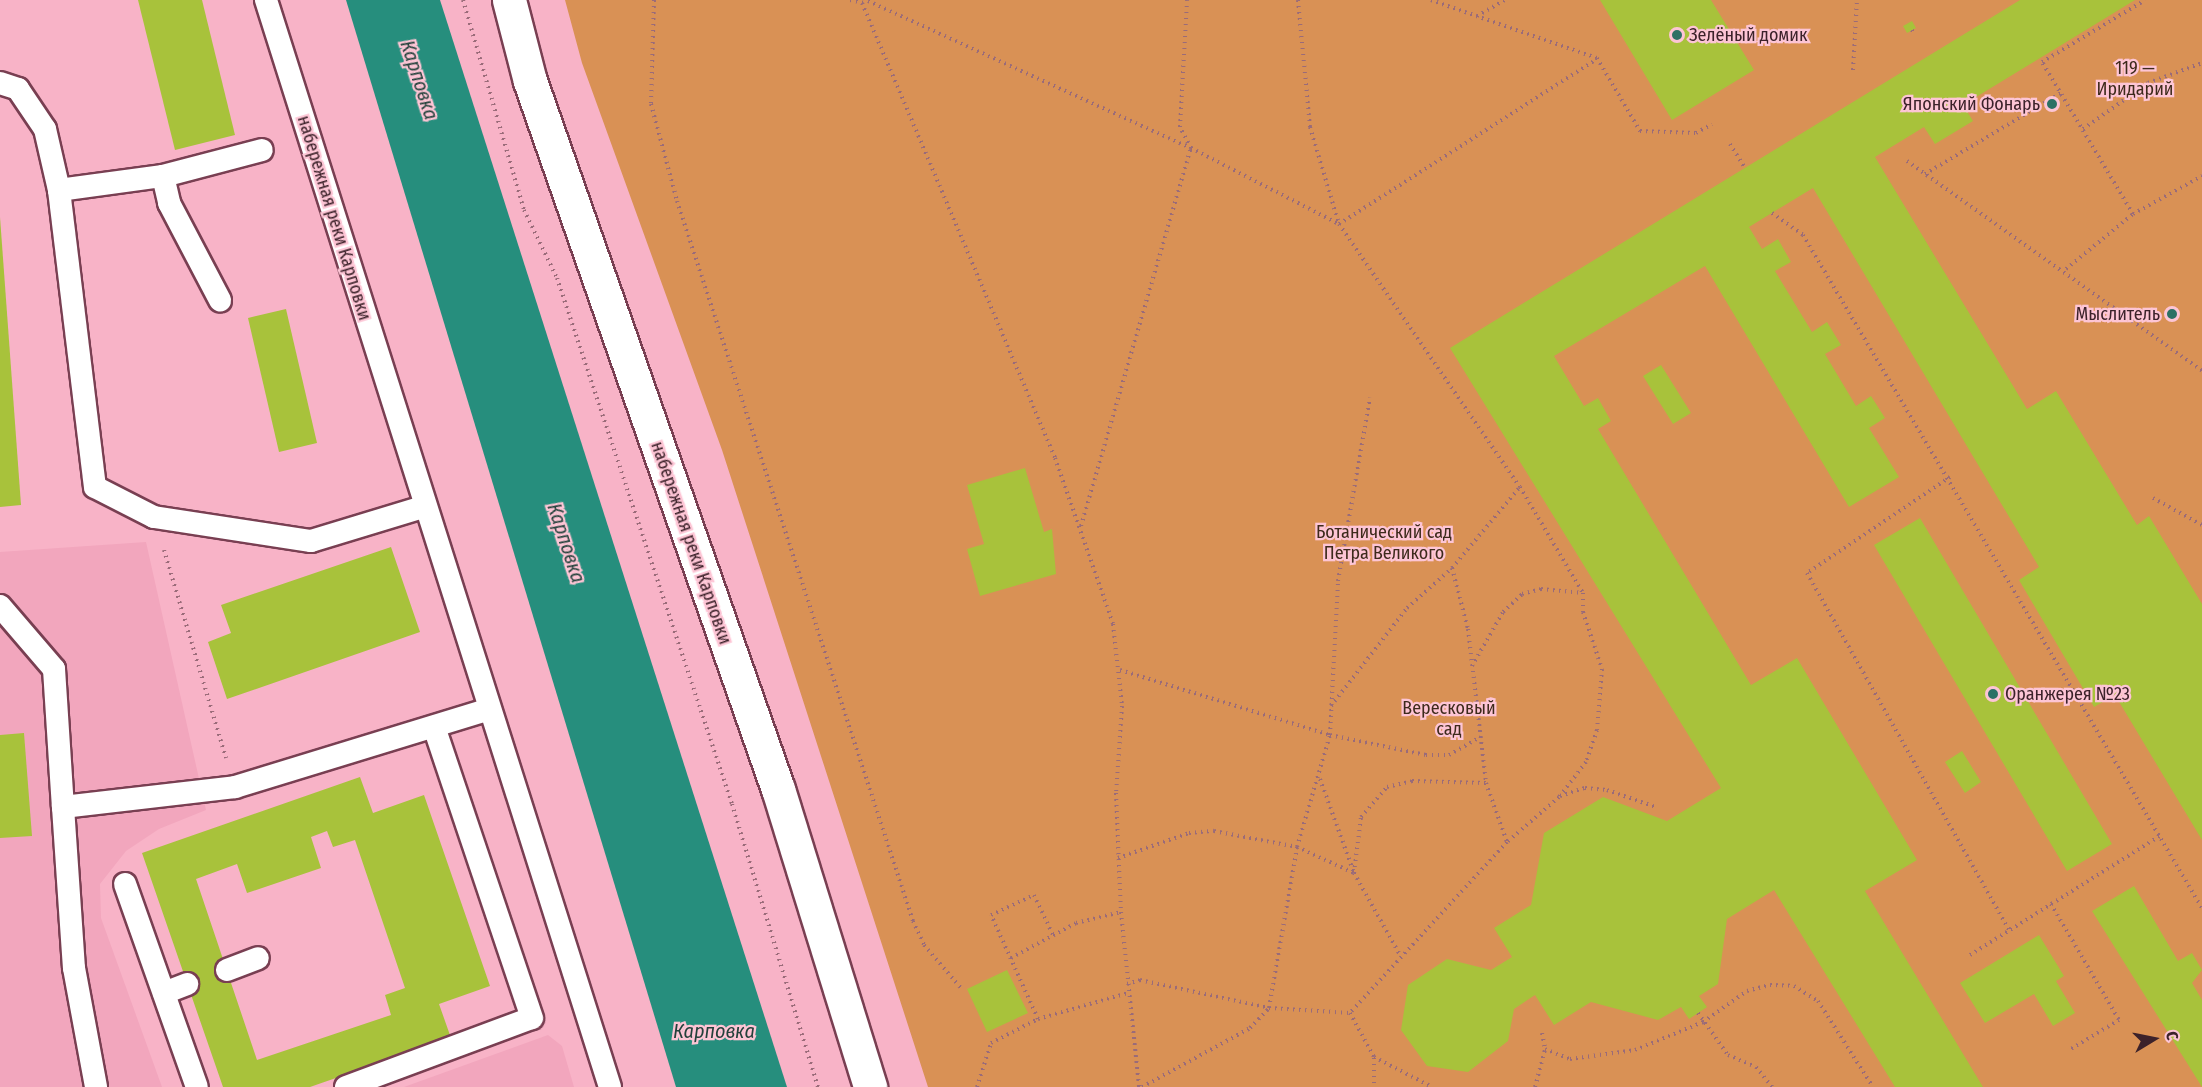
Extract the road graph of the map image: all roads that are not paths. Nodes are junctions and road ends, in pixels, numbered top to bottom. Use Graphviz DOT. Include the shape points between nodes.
graph roads {
  1 [pos="266,0"];
  2 [pos="508,0"];
  3 [pos="0,83"];
  4 [pos="262,150"];
  5 [pos="163,176"];
  6 [pos="59,190"];
  7 [pos="220,300"];
  8 [pos="423,507"];
  9 [pos="0,606"];
  10 [pos="487,710"];
  11 [pos="434,727"];
  12 [pos="63,807"];
  13 [pos="124,884"];
  14 [pos="258,958"];
  15 [pos="227,970"];
  16 [pos="187,984"];
  17 [pos="164,993"];
  18 [pos="96,1087"];
  19 [pos="197,1087"];
  20 [pos="346,1087"];
  21 [pos="610,1087"];
  22 [pos="870,1087"];
  1 -- 8 [label="lane, набережная реки Карповки"];
  2 -- 22 [label="street, набережная реки Карповки" via="530,81 778,789"];
  3 -- 6 [label="lane" via="18,89 45,129"];
  4 -- 5 [label="lane"];
  5 -- 6 [label="lane"];
  5 -- 7 [label="lane" via="168,203"];
  6 -- 8 [label="lane" via="95,487 154,517 311,542"];
  8 -- 10 [label="lane, набережная реки Карповки"];
  9 -- 12 [label="lane" via="54,669"];
  10 -- 11 [label="lane"];
  10 -- 21 [label="lane, набережная реки Карповки"];
  11 -- 12 [label="lane" via="235,787"];
  11 -- 20 [label="lane" via="532,1017"];
  12 -- 18 [label="lane" via="74,968"];
  13 -- 17 [label="lane"];
  14 -- 15 [label="lane"];
  16 -- 17 [label="lane"];
  17 -- 19 [label="lane"];
}
